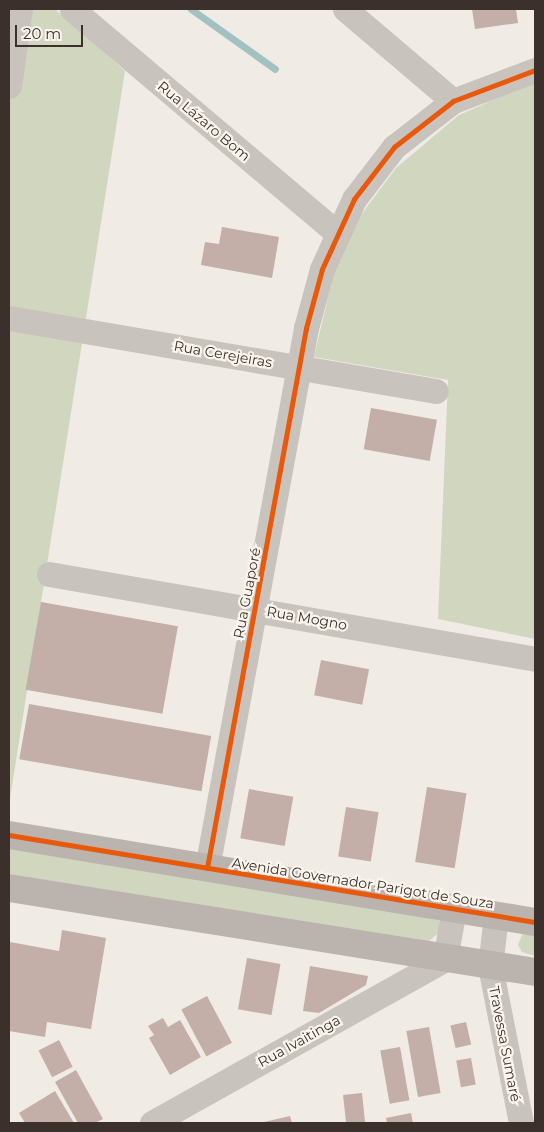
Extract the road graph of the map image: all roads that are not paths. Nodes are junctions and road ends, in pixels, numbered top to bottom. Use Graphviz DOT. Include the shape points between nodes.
graph roads {
  1 [pos="20,9"];
  2 [pos="72,9"];
  3 [pos="345,9"];
  4 [pos="535,70"];
  5 [pos="9,86"];
  6 [pos="453,101"];
  7 [pos="337,233"];
  8 [pos="9,318"];
  9 [pos="301,367"];
  10 [pos="436,391"];
  11 [pos="49,574"];
  12 [pos="256,609"];
  13 [pos="535,659"];
  14 [pos="9,835"];
  15 [pos="207,868"];
  16 [pos="9,888"];
  17 [pos="454,909"];
  18 [pos="496,916"];
  19 [pos="535,922"];
  20 [pos="445,958"];
  21 [pos="490,966"];
  22 [pos="535,972"];
  23 [pos="152,1123"];
  24 [pos="521,1123"];
  1 -- 5 [label="street"];
  2 -- 7 [label="street, Rua Lázaro Bom"];
  3 -- 6 [label="street"];
  4 -- 6 [label="street, Rua Guaporé"];
  6 -- 7 [label="street, Rua Guaporé" via="394,147 354,198"];
  7 -- 9 [label="street, Rua Guaporé" via="306,328"];
  8 -- 9 [label="street, Rua Cerejeiras"];
  9 -- 10 [label="street, Rua Cerejeiras"];
  9 -- 12 [label="street, Rua Guaporé"];
  11 -- 12 [label="street, Rua Mogno"];
  12 -- 13 [label="street, Rua Mogno"];
  12 -- 15 [label="street, Rua Guaporé"];
  14 -- 15 [label="street, Avenida Governador Parigot de Souza"];
  15 -- 17 [label="street, Avenida Governador Parigot de Souza"];
  16 -- 20 [label="street"];
  17 -- 18 [label="street, Avenida Governador Parigot de Souza"];
  17 -- 20 [label="street"];
  18 -- 19 [label="street, Avenida Governador Parigot de Souza"];
  18 -- 21 [label="street, Travessa Sumaré"];
  20 -- 21 [label="street"];
  20 -- 23 [label="street, Rua Ivaitinga"];
  21 -- 22 [label="street"];
  21 -- 24 [label="street, Travessa Sumaré"];
}
